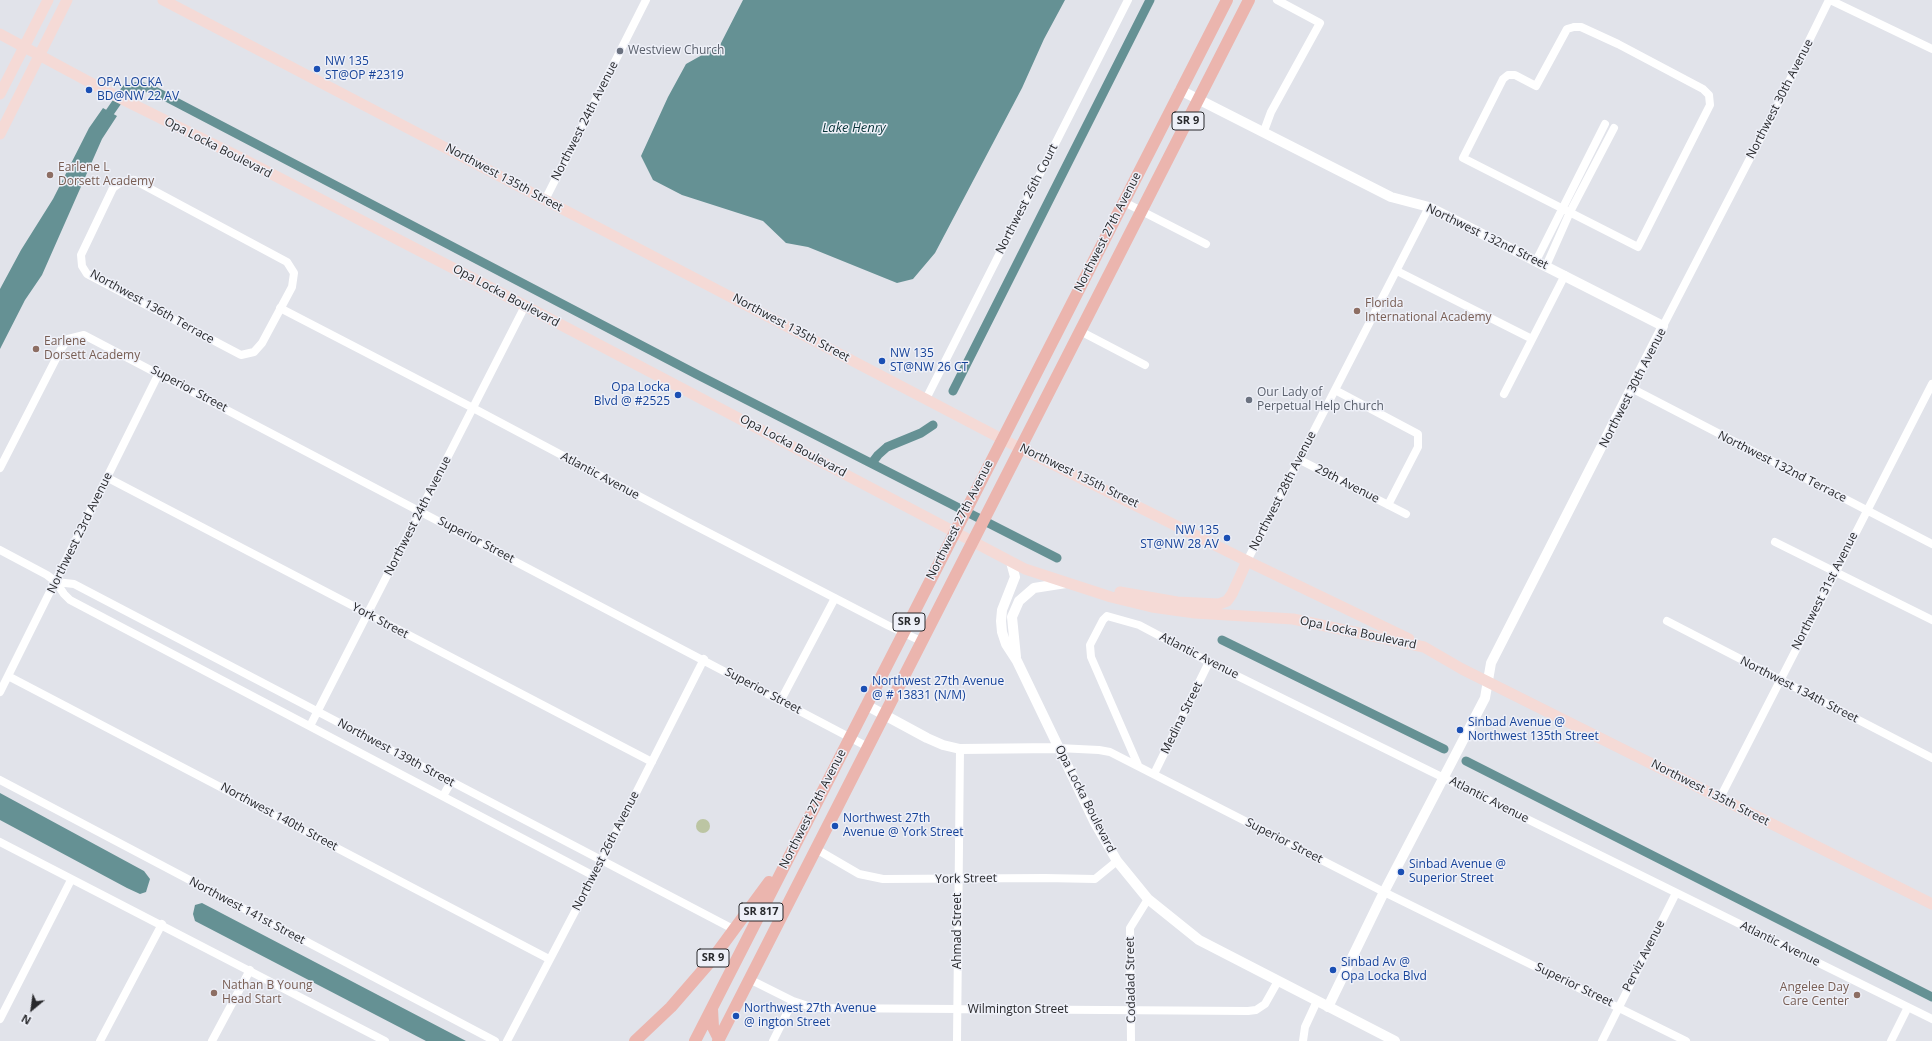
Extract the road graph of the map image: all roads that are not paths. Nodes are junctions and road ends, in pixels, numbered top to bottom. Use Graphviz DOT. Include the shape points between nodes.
graph roads {
  1 [pos="48,0"];
  2 [pos="67,0"];
  3 [pos="163,0"];
  4 [pos="646,0"];
  5 [pos="1128,0"];
  6 [pos="1227,0"];
  7 [pos="1249,0"];
  8 [pos="1277,0"];
  9 [pos="1830,0"];
  10 [pos="0,34"];
  11 [pos="24,47"];
  12 [pos="1932,49"];
  13 [pos="39,55"];
  14 [pos="1180,90"];
  15 [pos="0,94"];
  16 [pos="1199,99"];
  17 [pos="1605,124"];
  18 [pos="1614,128"];
  19 [pos="1264,131"];
  20 [pos="0,134"];
  21 [pos="545,200"];
  22 [pos="1124,202"];
  23 [pos="1429,207"];
  24 [pos="1562,208"];
  25 [pos="1142,211"];
  26 [pos="1570,212"];
  27 [pos="1549,234"];
  28 [pos="1558,239"];
  29 [pos="1206,244"];
  30 [pos="1536,261"];
  31 [pos="1546,266"];
  32 [pos="1397,271"];
  33 [pos="1565,275"];
  34 [pos="525,306"];
  35 [pos="280,308"];
  36 [pos="1663,326"];
  37 [pos="1080,331"];
  38 [pos="1532,339"];
  39 [pos="1145,365"];
  40 [pos="159,374"];
  41 [pos="1932,384"];
  42 [pos="1632,389"];
  43 [pos="1335,390"];
  44 [pos="1504,394"];
  45 [pos="926,399"];
  46 [pos="474,408"];
  47 [pos="1002,439"];
  48 [pos="1020,447"];
  49 [pos="1300,460"];
  50 [pos="0,468"];
  51 [pos="108,478"];
  52 [pos="1388,505"];
  53 [pos="420,510"];
  54 [pos="1866,510"];
  55 [pos="1406,514"];
  56 [pos="957,527"];
  57 [pos="975,537"];
  58 [pos="1776,542"];
  59 [pos="1932,544"];
  60 [pos="0,550"];
  61 [pos="1247,561"];
  62 [pos="1011,562"];
  63 [pos="1834,572"];
  64 [pos="56,582"];
  65 [pos="1066,584"];
  66 [pos="1100,594"];
  67 [pos="835,598"];
  68 [pos="368,614"];
  69 [pos="1932,620"];
  70 [pos="1667,621"];
  71 [pos="903,632"];
  72 [pos="921,641"];
  73 [pos="1424,646"];
  74 [pos="704,659"];
  75 [pos="1017,661"];
  76 [pos="1209,662"];
  77 [pos="8,676"];
  78 [pos="1780,680"];
  79 [pos="1488,682"];
  80 [pos="0,692"];
  81 [pos="781,700"];
  82 [pos="866,705"];
  83 [pos="318,712"];
  84 [pos="884,715"];
  85 [pos="310,726"];
  86 [pos="850,737"];
  87 [pos="868,747"];
  88 [pos="960,748"];
  89 [pos="1058,748"];
  90 [pos="1932,758"];
  91 [pos="652,762"];
  92 [pos="1138,765"];
  93 [pos="1154,774"];
  94 [pos="1444,777"];
  95 [pos="0,780"];
  96 [pos="451,782"];
  97 [pos="443,796"];
  98 [pos="1720,798"];
  99 [pos="0,842"];
  100 [pos="816,850"];
  101 [pos="602,860"];
  102 [pos="1117,860"];
  103 [pos="783,869"];
  104 [pos="594,876"];
  105 [pos="958,879"];
  106 [pos="71,880"];
  107 [pos="1384,892"];
  108 [pos="1676,893"];
  109 [pos="1148,900"];
  110 [pos="1932,904"];
  111 [pos="162,924"];
  112 [pos="735,930"];
  113 [pos="549,959"];
  114 [pos="250,970"];
  115 [pos="749,979"];
  116 [pos="1278,981"];
  117 [pos="793,1001"];
  118 [pos="1317,1001"];
  119 [pos="1328,1007"];
  120 [pos="1619,1007"];
  121 [pos="1908,1007"];
  122 [pos="712,1008"];
  123 [pos="958,1010"];
  124 [pos="1132,1010"];
  125 [pos="0,1019"];
  126 [pos="1932,1019"];
  127 [pos="698,1040"];
  128 [pos="718,1040"];
  129 [pos="100,1041"];
  130 [pos="212,1041"];
  131 [pos="385,1041"];
  132 [pos="495,1041"];
  133 [pos="507,1041"];
  134 [pos="635,1041"];
  135 [pos="773,1041"];
  136 [pos="957,1041"];
  137 [pos="1131,1041"];
  138 [pos="1303,1041"];
  139 [pos="1395,1041"];
  140 [pos="1602,1041"];
  141 [pos="1686,1041"];
  142 [pos="1891,1041"];
  1 -- 11 [label="main road"];
  2 -- 13 [label="main road"];
  3 -- 21 [label="main road, Northwest 135th Street"];
  4 -- 21 [label="street, Northwest 24th Avenue"];
  5 -- 45 [label="street, Northwest 26th Court"];
  6 -- 14 [label="main road, Northwest 27th Avenue / SR 9"];
  7 -- 16 [label="main road, Northwest 27th Avenue / SR 9"];
  8 -- 19 [label="street" via="1320,23 1271,112"];
  9 -- 12 [label="street"];
  9 -- 36 [label="street, Northwest 30th Avenue"];
  10 -- 11 [label="main road, Opa Locka Boulevard"];
  11 -- 13 [label="main road, Opa Locka Boulevard"];
  11 -- 15 [label="main road"];
  13 -- 20 [label="main road"];
  13 -- 34 [label="main road, Opa Locka Boulevard"];
  14 -- 16 [label="street, Northwest 132nd Street"];
  14 -- 22 [label="main road, Northwest 27th Avenue / SR 9"];
  16 -- 19 [label="street, Northwest 132nd Street"];
  16 -- 25 [label="main road, Northwest 27th Avenue / SR 9"];
  17 -- 24 [label="street"];
  18 -- 26 [label="street"];
  19 -- 23 [label="street, Northwest 132nd Street" via="1392,197"];
  21 -- 45 [label="main road, Northwest 135th Street"];
  22 -- 25 [label="street"];
  22 -- 47 [label="main road, Northwest 27th Avenue / SR 9"];
  23 -- 30 [label="street, Northwest 132nd Street"];
  23 -- 32 [label="street, Northwest 28th Avenue"];
  24 -- 26 [label="street"];
  24 -- 26 [label="street" via="1463,158 1502,79 1508,75 1515,75 1536,86 1567,29 1581,27 1703,88 1709,95 1710,105 1638,247"];
  24 -- 27 [label="street"];
  25 -- 29 [label="street"];
  25 -- 37 [label="main road, Northwest 27th Avenue / SR 9"];
  26 -- 28 [label="street"];
  27 -- 28 [label="street"];
  27 -- 30 [label="street"];
  28 -- 31 [label="street"];
  30 -- 31 [label="street, Northwest 132nd Street"];
  31 -- 33 [label="street, Northwest 132nd Street"];
  32 -- 38 [label="street"];
  32 -- 43 [label="street, Northwest 28th Avenue"];
  33 -- 36 [label="street, Northwest 132nd Street"];
  33 -- 38 [label="street"];
  34 -- 46 [label="street, Northwest 24th Avenue"];
  34 -- 56 [label="main road, Opa Locka Boulevard"];
  35 -- 35 [label="street, Northwest 136th Terrace" via="292,287 294,273 287,262 134,180 121,182 113,188 81,255 82,266 87,274 241,356 254,352 262,343"];
  35 -- 46 [label="street, Atlantic Avenue"];
  36 -- 42 [label="street, Northwest 30th Avenue"];
  37 -- 39 [label="street"];
  37 -- 48 [label="main road, Northwest 27th Avenue / SR 9"];
  38 -- 44 [label="street"];
  40 -- 50 [label="street, Superior Street" via="84,334 68,339"];
  40 -- 51 [label="street, Northwest 23rd Avenue"];
  40 -- 53 [label="street, Superior Street"];
  41 -- 54 [label="street, Northwest 31st Avenue"];
  42 -- 54 [label="street, Northwest 132nd Terrace"];
  42 -- 79 [label="street, Northwest 30th Avenue" via="1491,663"];
  43 -- 49 [label="street, Northwest 28th Avenue"];
  43 -- 52 [label="street, 29th Avenue" via="1418,434 1418,447"];
  45 -- 47 [label="main road, Northwest 135th Street"];
  46 -- 53 [label="street, Northwest 24th Avenue"];
  46 -- 67 [label="street, Atlantic Avenue"];
  47 -- 48 [label="main road, Northwest 135th Street"];
  47 -- 56 [label="main road, Northwest 27th Avenue / SR 9"];
  48 -- 57 [label="main road, Northwest 27th Avenue / SR 9"];
  48 -- 61 [label="main road, Northwest 135th Street"];
  49 -- 52 [label="street, 29th Avenue"];
  49 -- 61 [label="street, Northwest 28th Avenue"];
  51 -- 64 [label="street, Northwest 23rd Avenue"];
  51 -- 68 [label="street, York Street"];
  52 -- 55 [label="street"];
  53 -- 68 [label="street, Northwest 24th Avenue"];
  53 -- 74 [label="street, Superior Street"];
  54 -- 59 [label="street, Northwest 132nd Terrace"];
  54 -- 63 [label="street, Northwest 31st Avenue"];
  56 -- 57 [label="main road, Opa Locka Boulevard"];
  56 -- 71 [label="main road, Northwest 27th Avenue / SR 9"];
  57 -- 62 [label="main road, Opa Locka Boulevard"];
  57 -- 72 [label="main road, Northwest 27th Avenue / SR 9"];
  58 -- 63 [label="street"];
  60 -- 64 [label="street, Northwest 139th Street"];
  61 -- 66 [label="main road" via="1232,594 1228,600 1219,604 1177,602 1110,590"];
  61 -- 73 [label="main road, Northwest 135th Street"];
  62 -- 65 [label="main road, Opa Locka Boulevard"];
  62 -- 75 [label="street, Opa Locka Boulevard" via="1015,577 1002,610 1001,621 1006,644"];
  63 -- 69 [label="street"];
  63 -- 78 [label="street, Northwest 31st Avenue"];
  64 -- 77 [label="street, Northwest 23rd Avenue"];
  64 -- 83 [label="street, Northwest 139th Street" via="74,584"];
  64 -- 85 [label="street, Northwest 139th Street" via="70,600"];
  65 -- 66 [label="main road, Opa Locka Boulevard"];
  65 -- 75 [label="street" via="1034,588 1019,601 1012,616"];
  66 -- 73 [label="main road, Opa Locka Boulevard" via="1152,607 1195,613 1293,619"];
  67 -- 71 [label="street, Atlantic Avenue"];
  67 -- 81 [label="street"];
  68 -- 83 [label="street, Northwest 24th Avenue"];
  68 -- 91 [label="street, York Street"];
  70 -- 78 [label="street, Northwest 134th Street"];
  71 -- 72 [label="street, Atlantic Avenue"];
  71 -- 82 [label="main road, Northwest 27th Avenue / SR 9"];
  72 -- 84 [label="main road, Northwest 27th Avenue / SR 9"];
  73 -- 79 [label="main road, Opa Locka Boulevard"];
  74 -- 81 [label="street, Superior Street"];
  74 -- 91 [label="street, Northwest 26th Avenue"];
  75 -- 89 [label="street, Opa Locka Boulevard"];
  76 -- 92 [label="street, Atlantic Avenue" via="1139,625 1107,616 1103,620 1090,645 1091,657"];
  76 -- 93 [label="street, Medina Street"];
  76 -- 94 [label="street, Atlantic Avenue"];
  77 -- 80 [label="street, Northwest 23rd Avenue"];
  77 -- 113 [label="street, Northwest 140th Street"];
  78 -- 90 [label="street, Northwest 134th Street"];
  78 -- 98 [label="street, Northwest 31st Avenue"];
  79 -- 94 [label="street, Northwest 30th Avenue" via="1485,698"];
  79 -- 98 [label="main road, Northwest 135th Street"];
  81 -- 86 [label="street, Superior Street"];
  82 -- 84 [label="street, Superior Street"];
  82 -- 86 [label="main road, Northwest 27th Avenue / SR 9"];
  83 -- 85 [label="street, Northwest 24th Avenue"];
  83 -- 96 [label="street, Northwest 139th Street"];
  84 -- 87 [label="main road, Northwest 27th Avenue / SR 9"];
  84 -- 88 [label="street, Superior Street" via="943,745"];
  85 -- 97 [label="street, Northwest 139th Street"];
  86 -- 87 [label="street, Superior Street"];
  86 -- 103 [label="main road, Northwest 27th Avenue / SR 9"];
  87 -- 100 [label="main road, Northwest 27th Avenue / SR 9"];
  88 -- 89 [label="street, Superior Street"];
  88 -- 105 [label="street, Ahmad Street"];
  89 -- 92 [label="street, Superior Street" via="1110,752"];
  89 -- 102 [label="street, Opa Locka Boulevard" via="1095,823"];
  91 -- 101 [label="street, Northwest 26th Avenue"];
  92 -- 93 [label="street, Superior Street"];
  93 -- 107 [label="street, Superior Street"];
  94 -- 107 [label="street, Northwest 30th Avenue"];
  94 -- 108 [label="street, Atlantic Avenue"];
  95 -- 132 [label="street, Northwest 141st Street"];
  96 -- 97 [label="street"];
  96 -- 101 [label="street, Northwest 139th Street"];
  97 -- 104 [label="street, Northwest 139th Street"];
  98 -- 110 [label="main road, Northwest 135th Street"];
  99 -- 106 [label="street"];
  100 -- 105 [label="street, York Street" via="853,871 873,878"];
  100 -- 115 [label="main road, Northwest 27th Avenue / SR 9"];
  101 -- 104 [label="street, Northwest 26th Avenue"];
  101 -- 112 [label="street, Northwest 139th Street"];
  102 -- 105 [label="street, York Street" via="1095,879"];
  102 -- 109 [label="street, Opa Locka Boulevard"];
  103 -- 112 [label="main road, SR 9" via="768,884"];
  103 -- 122 [label="main road, Northwest 27th Avenue / SR 817"];
  104 -- 113 [label="street, Northwest 26th Avenue"];
  105 -- 123 [label="street, Ahmad Street"];
  106 -- 111 [label="street"];
  106 -- 125 [label="street"];
  107 -- 119 [label="street, Northwest 30th Avenue"];
  107 -- 120 [label="street, Superior Street"];
  108 -- 120 [label="street, Perviz Avenue"];
  108 -- 121 [label="street, Atlantic Avenue"];
  109 -- 116 [label="street, Opa Locka Boulevard" via="1198,940"];
  109 -- 124 [label="street, Codadad Street" via="1130,928"];
  111 -- 114 [label="street"];
  111 -- 129 [label="street"];
  112 -- 134 [label="main road, SR 9" via="670,1007"];
  113 -- 133 [label="street, Northwest 26th Avenue"];
  114 -- 130 [label="street"];
  114 -- 131 [label="street"];
  115 -- 117 [label="street, Wilmington Street"];
  115 -- 128 [label="main road, Northwest 27th Avenue / SR 9"];
  116 -- 118 [label="street, Opa Locka Boulevard"];
  116 -- 124 [label="street, Wilmington Street" via="1265,1004 1252,1010"];
  117 -- 123 [label="street, Wilmington Street" via="814,1008"];
  117 -- 135 [label="street"];
  118 -- 119 [label="street, Opa Locka Boulevard"];
  118 -- 138 [label="street" via="1305,1027"];
  119 -- 139 [label="street, Opa Locka Boulevard"];
  120 -- 140 [label="street, Perviz Avenue"];
  120 -- 141 [label="street, Superior Street"];
  121 -- 126 [label="street, Atlantic Avenue"];
  121 -- 142 [label="street"];
  122 -- 127 [label="main road, Northwest 27th Avenue / SR 817"];
  122 -- 128 [label="main road" via="713,1027"];
  123 -- 124 [label="street, Wilmington Street"];
  123 -- 136 [label="street, Ahmad Street"];
  124 -- 137 [label="street, Codadad Street"];
}
